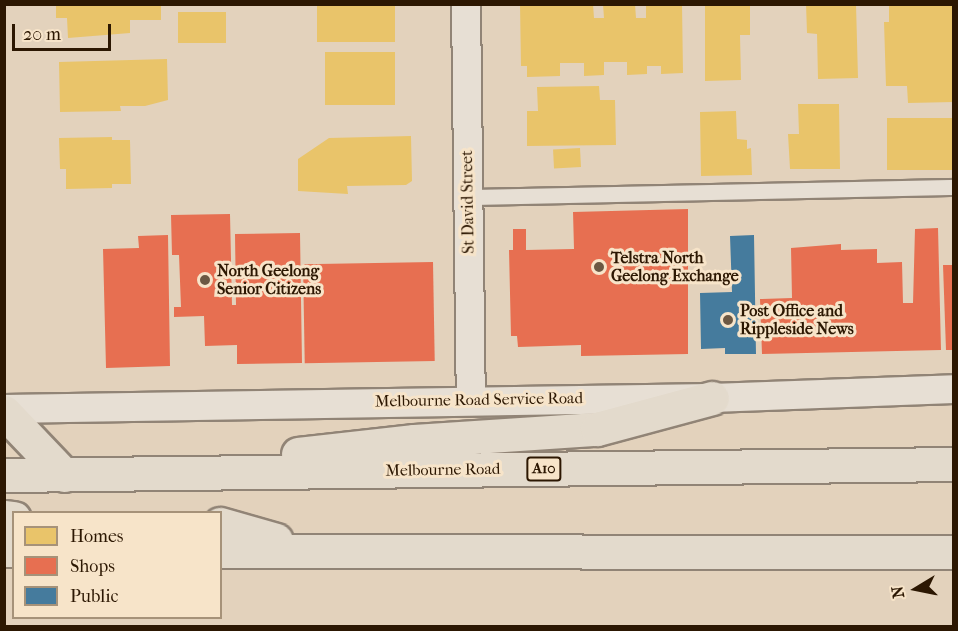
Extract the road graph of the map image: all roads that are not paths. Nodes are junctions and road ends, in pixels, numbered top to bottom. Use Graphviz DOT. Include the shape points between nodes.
graph roads {
  1 [pos="466,4"];
  2 [pos="954,187"];
  3 [pos="468,197"];
  4 [pos="954,389"];
  5 [pos="712,398"];
  6 [pos="471,399"];
  7 [pos="4,411"];
  8 [pos="954,464"];
  9 [pos="135,474"];
  10 [pos="4,475"];
  11 [pos="64,475"];
  12 [pos="222,525"];
  13 [pos="222,551"];
  14 [pos="313,551"];
  15 [pos="954,552"];
  1 -- 3 [label="street, St David Street"];
  2 -- 3 [label="lane"];
  3 -- 6 [label="street, St David Street"];
  4 -- 5 [label="street, Melbourne Road Service Road"];
  5 -- 6 [label="street, Melbourne Road Service Road"];
  5 -- 9 [label="highway" via="597,429 414,441"];
  6 -- 7 [label="street, Melbourne Road Service Road"];
  7 -- 11 [label="highway"];
  8 -- 9 [label="highway, Melbourne Road / A10"];
  9 -- 11 [label="highway, Melbourne Road / A10"];
  10 -- 11 [label="highway, Melbourne Road / A10"];
  12 -- 14 [label="highway"];
  13 -- 14 [label="highway"];
  14 -- 15 [label="highway"];
}
